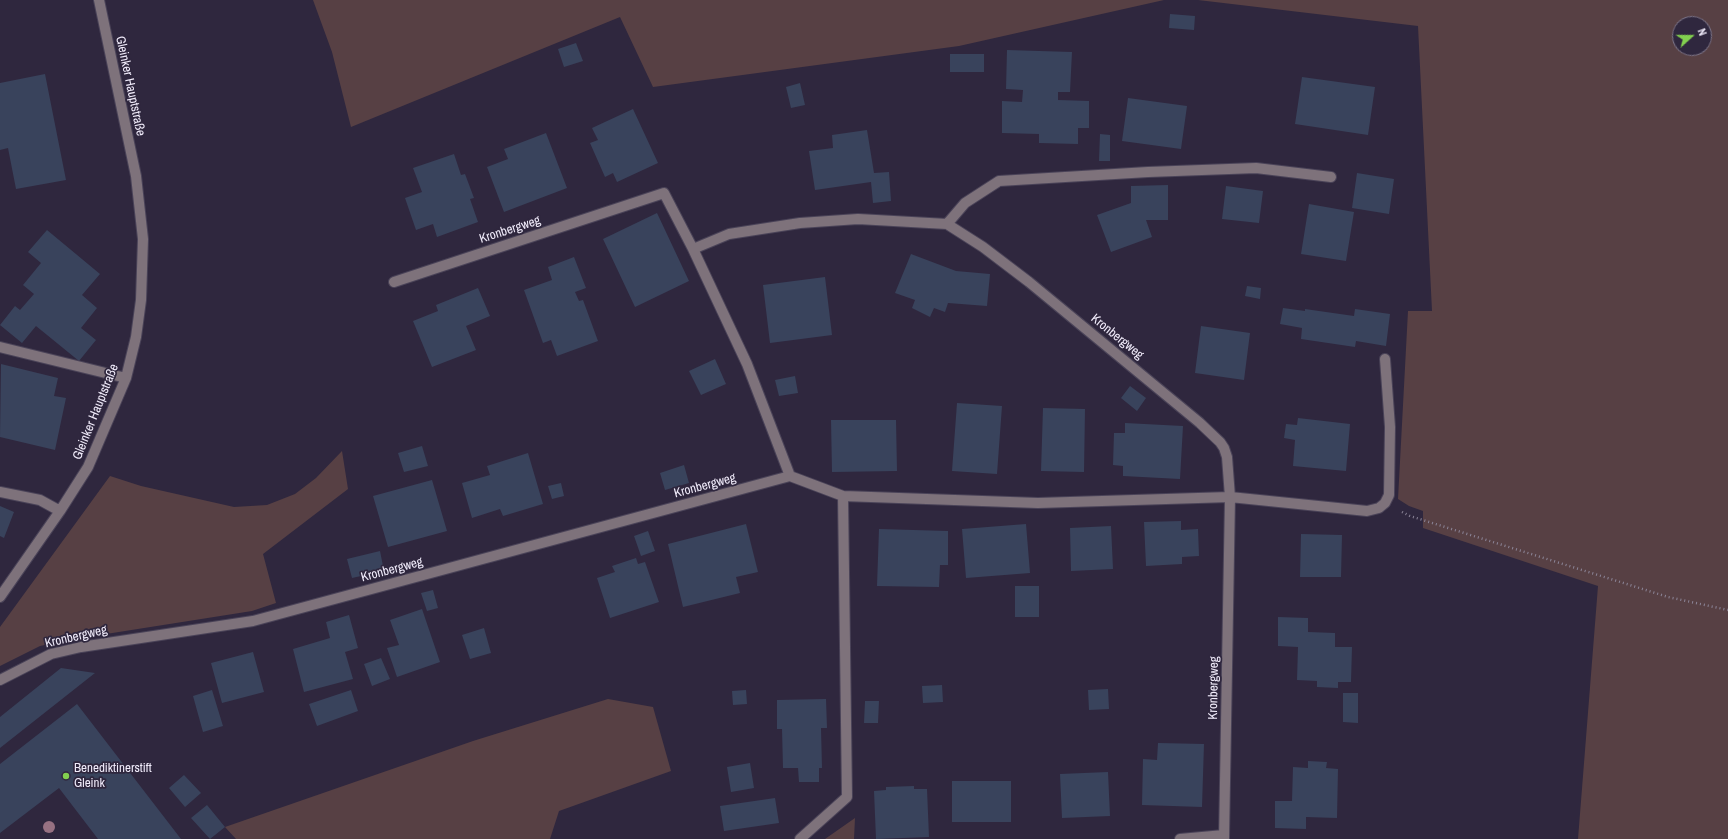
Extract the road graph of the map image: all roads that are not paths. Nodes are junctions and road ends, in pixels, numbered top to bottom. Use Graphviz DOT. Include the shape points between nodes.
graph roads {
  1 [pos="99,0"];
  2 [pos="1331,177"];
  3 [pos="947,224"];
  4 [pos="693,249"];
  5 [pos="394,282"];
  6 [pos="0,347"];
  7 [pos="1385,359"];
  8 [pos="126,378"];
  9 [pos="790,476"];
  10 [pos="0,492"];
  11 [pos="843,496"];
  12 [pos="1230,498"];
  13 [pos="60,511"];
  14 [pos="0,597"];
  15 [pos="0,680"];
  16 [pos="1224,837"];
  17 [pos="800,839"];
  18 [pos="1180,839"];
  1 -- 8 [label="street, Gleinker Hauptstraße" via="136,176 143,239 141,300 136,338"];
  2 -- 3 [label="street" via="1256,168 999,181 966,203"];
  3 -- 4 [label="street, Kronbergweg" via="858,219 800,224 729,234"];
  3 -- 12 [label="street, Kronbergweg" via="983,247 1029,282 1166,393 1205,428 1224,448"];
  4 -- 5 [label="street, Kronbergweg" via="664,193"];
  4 -- 9 [label="street, Kronbergweg" via="747,364"];
  6 -- 8 [label="street"];
  7 -- 12 [label="street" via="1390,427 1389,495 1385,503 1379,508 1367,511"];
  8 -- 13 [label="street, Gleinker Hauptstraße" via="88,467"];
  9 -- 11 [label="street"];
  9 -- 15 [label="street, Kronbergweg" via="253,621 96,644 51,654"];
  10 -- 13 [label="street" via="40,500"];
  11 -- 12 [label="street" via="1038,503"];
  11 -- 17 [label="street" via="847,797"];
  12 -- 16 [label="street, Kronbergweg"];
  13 -- 14 [label="street, Gleinker Hauptstraße"];
  16 -- 18 [label="street, Kronbergweg"];
}
